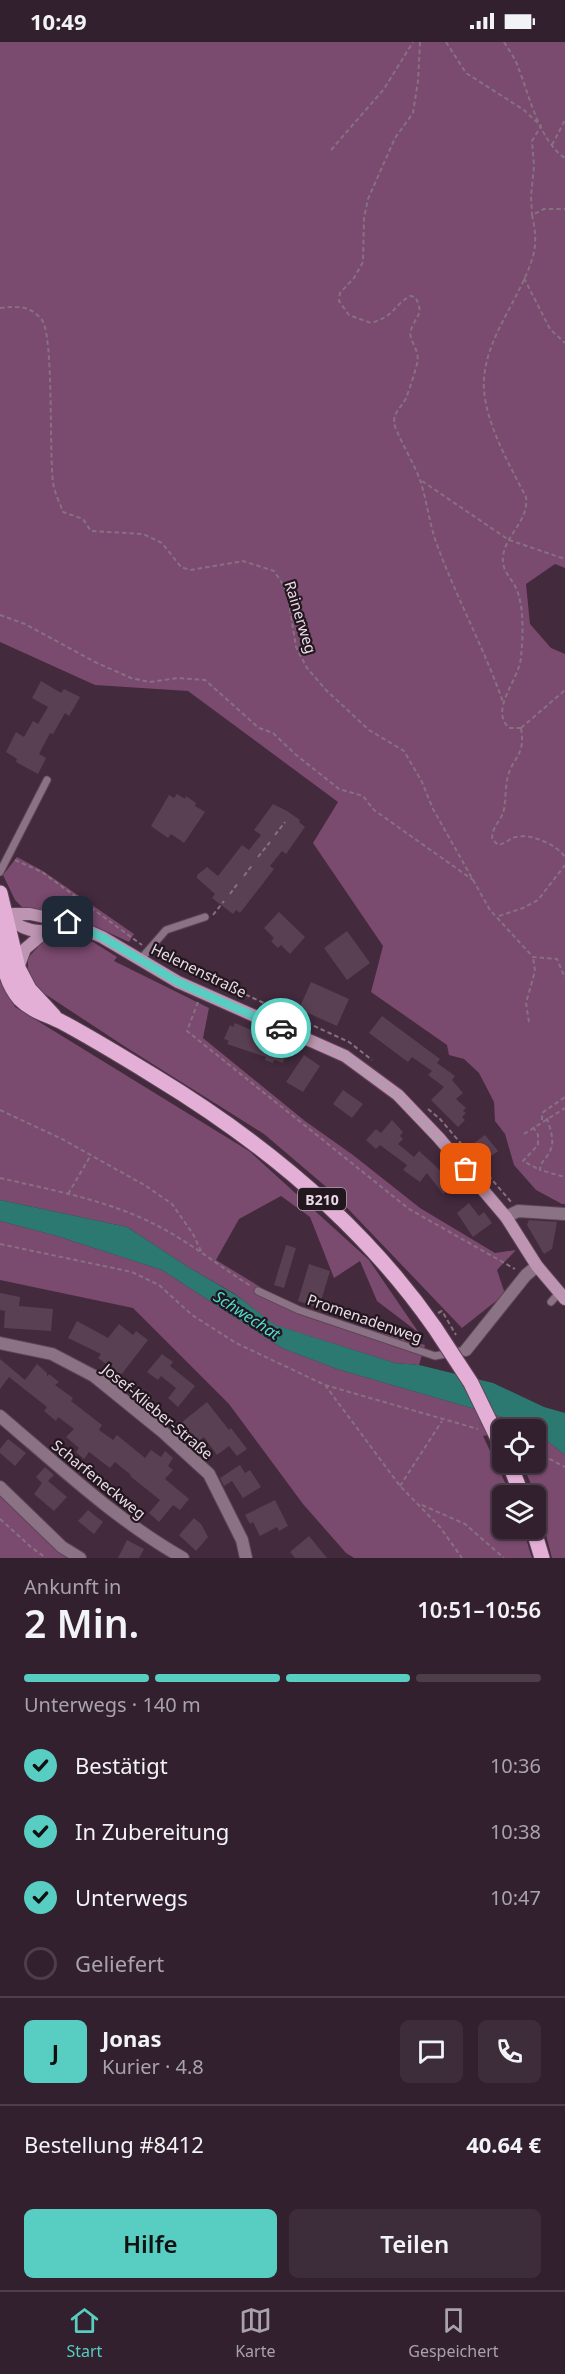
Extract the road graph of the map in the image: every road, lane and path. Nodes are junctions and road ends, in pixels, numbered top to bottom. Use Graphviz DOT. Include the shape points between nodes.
graph roads {
  1 [pos="413,42"];
  2 [pos="420,42"];
  3 [pos="446,42"];
  4 [pos="504,42"];
  5 [pos="565,120"];
  6 [pos="541,126"];
  7 [pos="552,145"];
  8 [pos="331,150"];
  9 [pos="565,158"];
  10 [pos="565,209"];
  11 [pos="532,215"];
  12 [pos="524,278"];
  13 [pos="0,308"];
  14 [pos="565,343"];
  15 [pos="420,480"];
  16 [pos="509,540"];
  17 [pos="565,559"];
  18 [pos="0,615"];
  19 [pos="565,690"];
  20 [pos="503,702"];
  21 [pos="520,728"];
  22 [pos="47,780"];
  23 [pos="285,822"];
  24 [pos="275,835"];
  25 [pos="270,842"];
  26 [pos="258,857"];
  27 [pos="565,857"];
  28 [pos="253,864"];
  29 [pos="565,865"];
  30 [pos="0,872"];
  31 [pos="244,876"];
  32 [pos="476,882"];
  33 [pos="238,883"];
  34 [pos="0,893"];
  35 [pos="230,894"];
  36 [pos="4,914"];
  37 [pos="497,916"];
  38 [pos="206,917"];
  39 [pos="45,932"];
  40 [pos="102,937"];
  41 [pos="532,957"];
  42 [pos="139,961"];
  43 [pos="18,968"];
  44 [pos="565,978"];
  45 [pos="202,993"];
  46 [pos="58,1020"];
  47 [pos="529,1022"];
  48 [pos="565,1097"];
  49 [pos="565,1108"];
  50 [pos="0,1110"];
  51 [pos="547,1118"];
  52 [pos="543,1120"];
  53 [pos="533,1126"];
  54 [pos="524,1134"];
  55 [pos="91,1155"];
  56 [pos="540,1170"];
  57 [pos="565,1177"];
  58 [pos="0,1179"];
  59 [pos="68,1194"];
  60 [pos="565,1214"];
  61 [pos="506,1217"];
  62 [pos="0,1244"];
  63 [pos="202,1252"];
  64 [pos="537,1266"];
  65 [pos="526,1275"];
  66 [pos="258,1291"];
  67 [pos="558,1298"];
  68 [pos="437,1320"];
  69 [pos="0,1343"];
  70 [pos="463,1346"];
  71 [pos="326,1385"];
  72 [pos="0,1416"];
  73 [pos="443,1420"];
  74 [pos="492,1426"];
  75 [pos="480,1430"];
  76 [pos="546,1457"];
  77 [pos="565,1467"];
  78 [pos="400,1486"];
  79 [pos="0,1487"];
  80 [pos="420,1505"];
  81 [pos="0,1519"];
  82 [pos="536,1539"];
  83 [pos="46,1558"];
  84 [pos="80,1558"];
  85 [pos="183,1558"];
  86 [pos="244,1558"];
  87 [pos="462,1558"];
  88 [pos="504,1558"];
  89 [pos="542,1558"];
  1 -- 8 [label="path" via="384,89"];
  2 -- 15 [label="path" via="413,113 395,138 368,199 363,262 340,293 339,301 349,315 371,322 393,314 402,300 410,296 418,302 417,320 410,331 419,351 418,362 405,401 395,412 394,424"];
  3 -- 6 [label="path" via="466,73 524,110"];
  4 -- 6 [label="path" via="517,63"];
  5 -- 7 [label="path"];
  6 -- 7 [label="path"];
  6 -- 11 [label="path" via="532,141"];
  7 -- 9 [label="path"];
  10 -- 11 [label="path" via="544,209"];
  11 -- 12 [label="path" via="536,232 534,254"];
  12 -- 14 [label="path" via="550,329"];
  12 -- 16 [label="path" via="490,350 484,378 495,435 526,497 527,507"];
  13 -- 32 [label="path, Rainerweg" via="17,306 32,310 44,322 53,484 63,513 83,519 91,531 143,534 162,543 181,567 190,570 243,561 274,571 284,586 296,647 307,668 369,730 404,751"];
  15 -- 16 [label="path"];
  15 -- 20 [label="path" via="435,539"];
  16 -- 17 [label="path"];
  16 -- 20 [label="path" via="503,555 504,569 517,590 521,608 521,660"];
  18 -- 32 [label="path" via="131,678 150,682 205,680 259,728 273,733 339,789 363,796 374,810"];
  19 -- 21 [label="path"];
  20 -- 21 [label="path" via="504,723 509,728"];
  21 -- 27 [label="path" via="522,753 510,770 503,814 493,827 492,839 498,844 516,837 530,838 561,850"];
  22 -- 30 [label="lane"];
  23 -- 24 [label="path"];
  25 -- 26 [label="path"];
  28 -- 31 [label="path"];
  29 -- 37 [label="path" via="538,900"];
  32 -- 37 [label="path, Rainerweg"];
  33 -- 35 [label="path"];
  34 -- 36 [label="main road, B210"];
  36 -- 39 [label="street, Helenenstraße" via="17,926"];
  36 -- 40 [label="street, Helenenstraße" via="30,914 68,922"];
  36 -- 43 [label="main road, B210"];
  36 -- 46 [label="main road, B210" via="0,939 8,979 19,998 32,1009"];
  37 -- 41 [label="path, Rainerweg"];
  38 -- 42 [label="lane" via="166,930"];
  39 -- 40 [label="street, Helenenstraße" via="72,931"];
  39 -- 43 [label="street" via="25,949"];
  40 -- 42 [label="street, Helenenstraße"];
  41 -- 44 [label="path" via="557,959"];
  41 -- 47 [label="path" via="535,971 526,1003"];
  42 -- 45 [label="street, Helenenstraße"];
  43 -- 46 [label="main road, B210" via="29,989"];
  45 -- 61 [label="street, Helenenstraße" via="345,1056 398,1095"];
  45 -- 65 [label="path" via="187,1030 409,1209"];
  46 -- 68 [label="main road, B210" via="185,1096 286,1168 360,1236"];
  48 -- 52 [label="path" via="542,1113"];
  49 -- 51 [label="path"];
  50 -- 55 [label="path"];
  51 -- 52 [label="path"];
  51 -- 56 [label="path" via="553,1138"];
  52 -- 53 [label="path"];
  53 -- 54 [label="path"];
  53 -- 56 [label="path" via="538,1145 523,1161"];
  55 -- 59 [label="path"];
  55 -- 63 [label="path" via="172,1204"];
  56 -- 57 [label="path"];
  58 -- 59 [label="path"];
  59 -- 63 [label="path" via="158,1225"];
  60 -- 61 [label="street" via="518,1211"];
  61 -- 64 [label="street, Helenenstraße"];
  62 -- 71 [label="path" via="132,1272 159,1285 192,1315 236,1344"];
  63 -- 66 [label="path"];
  64 -- 65 [label="street"];
  64 -- 67 [label="street, Helenenstraße"];
  65 -- 70 [label="street"];
  66 -- 70 [label="lane, Promenadenweg" via="299,1310 435,1356"];
  68 -- 70 [label="path" via="442,1311"];
  68 -- 74 [label="main road, B210, bridge"];
  69 -- 86 [label="street, Josef-Klieber-Straße" via="52,1354 94,1376 163,1432 209,1474 242,1540"];
  71 -- 73 [label="path"];
  71 -- 78 [label="path"];
  72 -- 85 [label="street, Scharfeneckweg" via="93,1495 153,1541"];
  73 -- 75 [label="path"];
  73 -- 78 [label="path"];
  76 -- 77 [label="path"];
  78 -- 80 [label="path"];
  79 -- 84 [label="street"];
  80 -- 87 [label="path"];
  80 -- 88 [label="path" via="465,1524"];
  81 -- 83 [label="path"];
  82 -- 89 [label="main road"];
}
